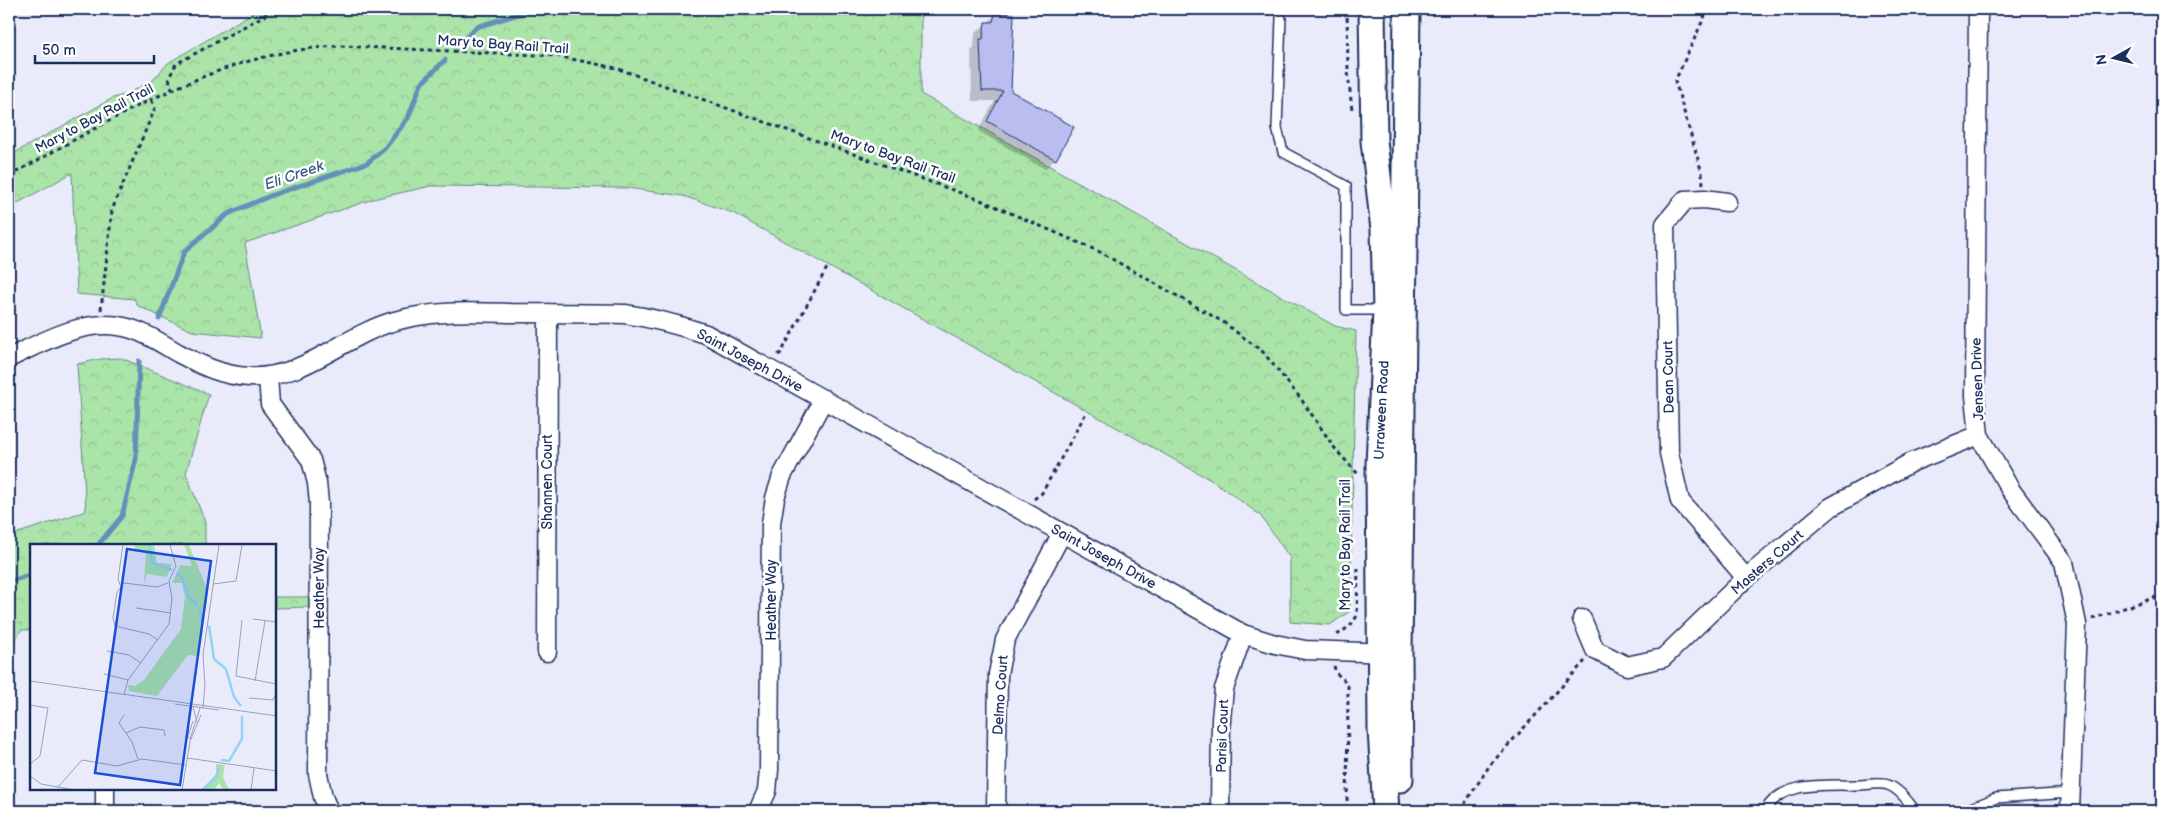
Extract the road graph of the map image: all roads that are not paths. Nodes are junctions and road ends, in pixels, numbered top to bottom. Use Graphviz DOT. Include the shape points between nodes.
graph roads {
  1 [pos="1358,9"];
  2 [pos="1372,9"];
  3 [pos="1408,9"];
  4 [pos="1978,9"];
  5 [pos="1281,18"];
  6 [pos="1374,141"];
  7 [pos="1727,202"];
  8 [pos="1386,310"];
  9 [pos="548,313"];
  10 [pos="9,358"];
  11 [pos="268,377"];
  12 [pos="824,399"];
  13 [pos="1979,435"];
  14 [pos="1062,533"];
  15 [pos="1746,578"];
  16 [pos="1582,619"];
  17 [pos="1244,634"];
  18 [pos="547,652"];
  19 [pos="1390,653"];
  20 [pos="105,790"];
  21 [pos="2071,793"];
  22 [pos="105,811"];
  23 [pos="329,811"];
  24 [pos="758,811"];
  25 [pos="996,811"];
  26 [pos="1220,811"];
  27 [pos="1386,811"];
  28 [pos="1400,811"];
  29 [pos="1765,811"];
  30 [pos="1915,811"];
  31 [pos="1963,811"];
  32 [pos="2070,811"];
  1 -- 6 [label="main road" via="1358,88"];
  2 -- 6 [label="main road, Urraween Road"];
  3 -- 19 [label="main road, Urraween Road"];
  4 -- 13 [label="street, Jensen Drive" via="1975,396"];
  5 -- 8 [label="lane" via="1277,128 1283,152 1346,186 1346,310"];
  6 -- 8 [label="main road, Urraween Road" via="1384,230"];
  7 -- 15 [label="street, Dean Court" via="1685,200 1665,224 1669,453 1680,501"];
  8 -- 19 [label="main road, Urraween Road" via="1379,465"];
  9 -- 11 [label="street, Saint Joseph Drive" via="445,312 414,316 371,328 308,364"];
  9 -- 12 [label="street, Saint Joseph Drive" via="625,314 674,323 706,334"];
  9 -- 18 [label="street, Shannen Court"];
  10 -- 11 [label="street, Saint Joseph Drive" via="56,336 94,326 111,326 146,335 211,370 249,378"];
  11 -- 23 [label="street, Heather Way" via="270,404 311,460 318,484 318,774"];
  12 -- 14 [label="street, Saint Joseph Drive"];
  12 -- 24 [label="street, Heather Way" via="782,476 775,498 772,523 770,770 767,791"];
  13 -- 15 [label="street, Masters Court" via="1910,463 1831,508"];
  13 -- 21 [label="street, Jensen Drive" via="2010,489 2064,562 2077,624"];
  14 -- 17 [label="street, Saint Joseph Drive"];
  14 -- 25 [label="street, Delmo Court" via="1005,640 1001,656 997,700"];
  15 -- 16 [label="street, Masters Court" via="1663,658 1627,666 1596,650"];
  17 -- 19 [label="street, Saint Joseph Drive" via="1305,650"];
  17 -- 26 [label="street, Parisi Court" via="1224,689"];
  19 -- 27 [label="main road, Urraween Road" via="1381,730"];
  19 -- 28 [label="main road, Urraween Road"];
  20 -- 22 [label="street"];
  21 -- 31 [label="lane" via="1996,798"];
  21 -- 32 [label="street, Jensen Drive"];
  29 -- 30 [label="lane" via="1769,803 1808,786 1887,784"];
}
